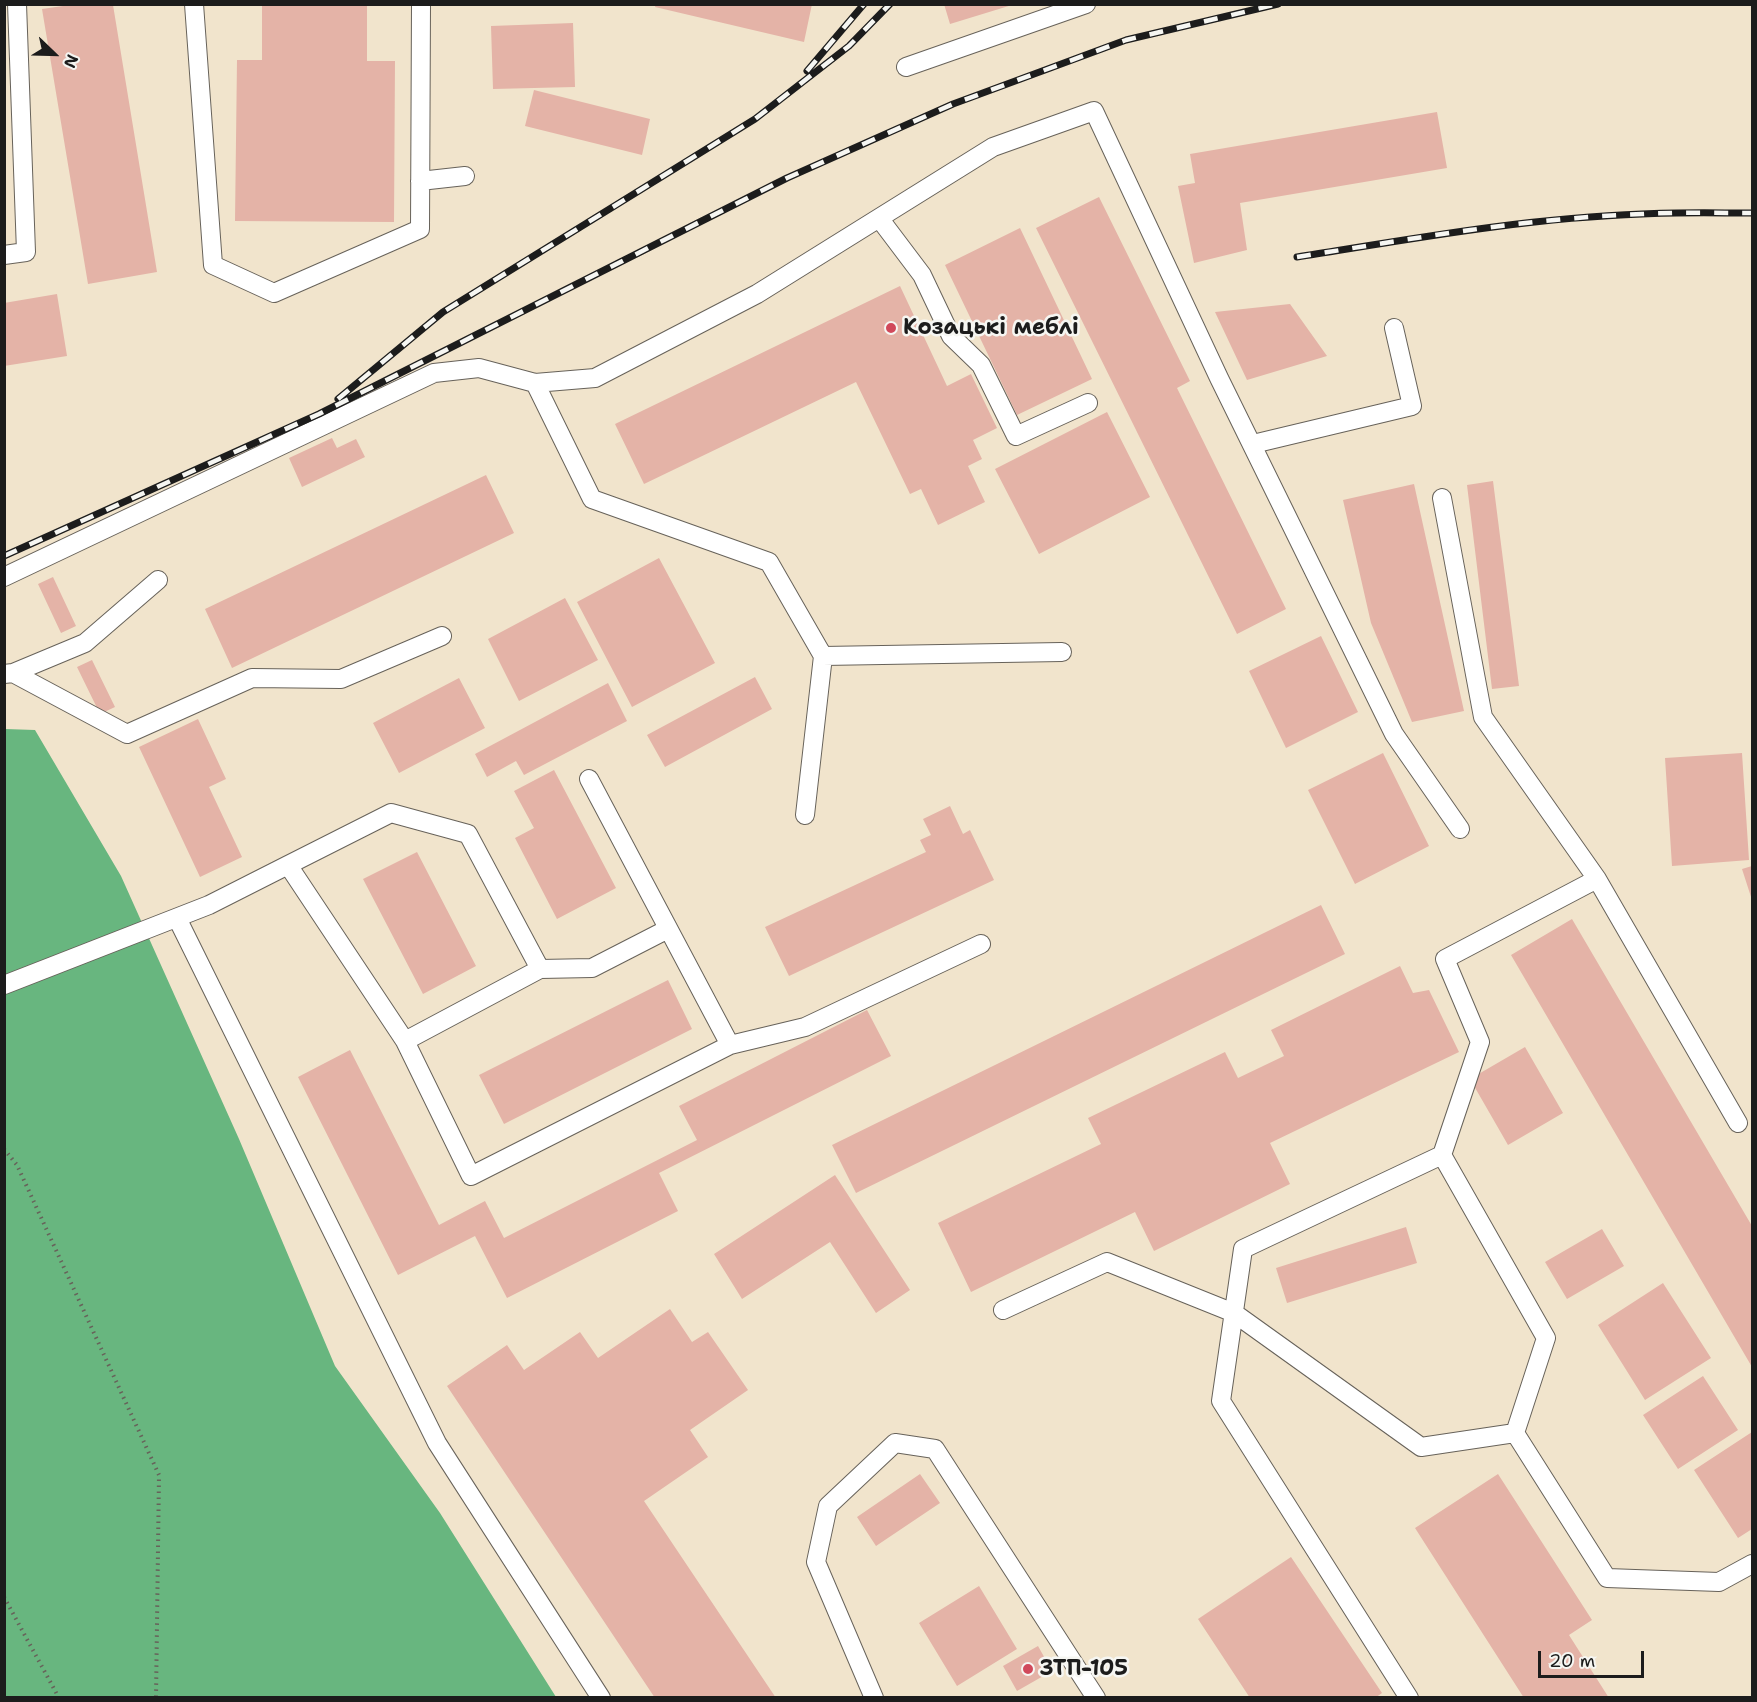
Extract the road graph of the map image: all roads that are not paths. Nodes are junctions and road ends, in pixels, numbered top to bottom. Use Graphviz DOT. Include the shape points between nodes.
graph roads {
  1 [pos="17,4"];
  2 [pos="194,4"];
  3 [pos="420,4"];
  4 [pos="1086,4"];
  5 [pos="906,67"];
  6 [pos="465,176"];
  7 [pos="420,181"];
  8 [pos="879,218"];
  9 [pos="4,255"];
  10 [pos="1394,328"];
  11 [pos="535,383"];
  12 [pos="1088,404"];
  13 [pos="1253,444"];
  14 [pos="1442,498"];
  15 [pos="4,577"];
  16 [pos="158,580"];
  17 [pos="442,636"];
  18 [pos="1062,652"];
  19 [pos="823,656"];
  20 [pos="9,674"];
  21 [pos="589,779"];
  22 [pos="805,815"];
  23 [pos="1460,829"];
  24 [pos="288,865"];
  25 [pos="1597,879"];
  26 [pos="177,918"];
  27 [pos="668,929"];
  28 [pos="981,944"];
  29 [pos="540,969"];
  30 [pos="4,985"];
  31 [pos="405,1041"];
  32 [pos="730,1045"];
  33 [pos="1738,1123"];
  34 [pos="1442,1155"];
  35 [pos="1003,1310"];
  36 [pos="1234,1313"];
  37 [pos="1515,1433"];
  38 [pos="1752,1564"];
  39 [pos="601,1698"];
  40 [pos="873,1698"];
  41 [pos="1096,1698"];
  42 [pos="1409,1698"];
  1 -- 9 [label="lane" via="26,252"];
  2 -- 7 [label="lane" via="213,265 274,293 420,229"];
  3 -- 7 [label="lane"];
  4 -- 5 [label="lane"];
  6 -- 7 [label="lane"];
  8 -- 11 [label="lane" via="757,294 595,378"];
  8 -- 12 [label="lane" via="922,275 951,336 981,365 1016,436"];
  8 -- 13 [label="lane" via="993,147 1094,111"];
  10 -- 13 [label="lane" via="1412,406"];
  11 -- 15 [label="lane" via="479,368 434,373"];
  11 -- 19 [label="lane" via="592,499 770,562"];
  13 -- 23 [label="lane" via="1394,734"];
  14 -- 25 [label="lane" via="1483,717"];
  16 -- 20 [label="lane" via="85,643"];
  17 -- 20 [label="lane" via="341,679 252,678 127,734"];
  18 -- 19 [label="lane"];
  19 -- 22 [label="lane"];
  21 -- 27 [label="lane"];
  24 -- 26 [label="lane"];
  24 -- 29 [label="lane" via="391,813 468,834"];
  24 -- 31 [label="lane"];
  25 -- 33 [label="lane"];
  25 -- 34 [label="lane" via="1445,958 1480,1042"];
  26 -- 30 [label="lane"];
  26 -- 39 [label="lane" via="438,1443"];
  27 -- 29 [label="lane" via="592,968"];
  27 -- 32 [label="lane"];
  28 -- 32 [label="lane" via="806,1027"];
  29 -- 31 [label="lane"];
  31 -- 32 [label="lane" via="471,1176"];
  34 -- 36 [label="lane" via="1243,1249"];
  34 -- 37 [label="lane" via="1546,1338"];
  35 -- 36 [label="lane" via="1107,1262"];
  36 -- 37 [label="lane" via="1421,1447"];
  36 -- 42 [label="lane" via="1221,1401"];
  37 -- 38 [label="lane" via="1607,1578 1719,1582"];
  40 -- 41 [label="lane" via="816,1562 828,1506 895,1443 935,1449"];
}
